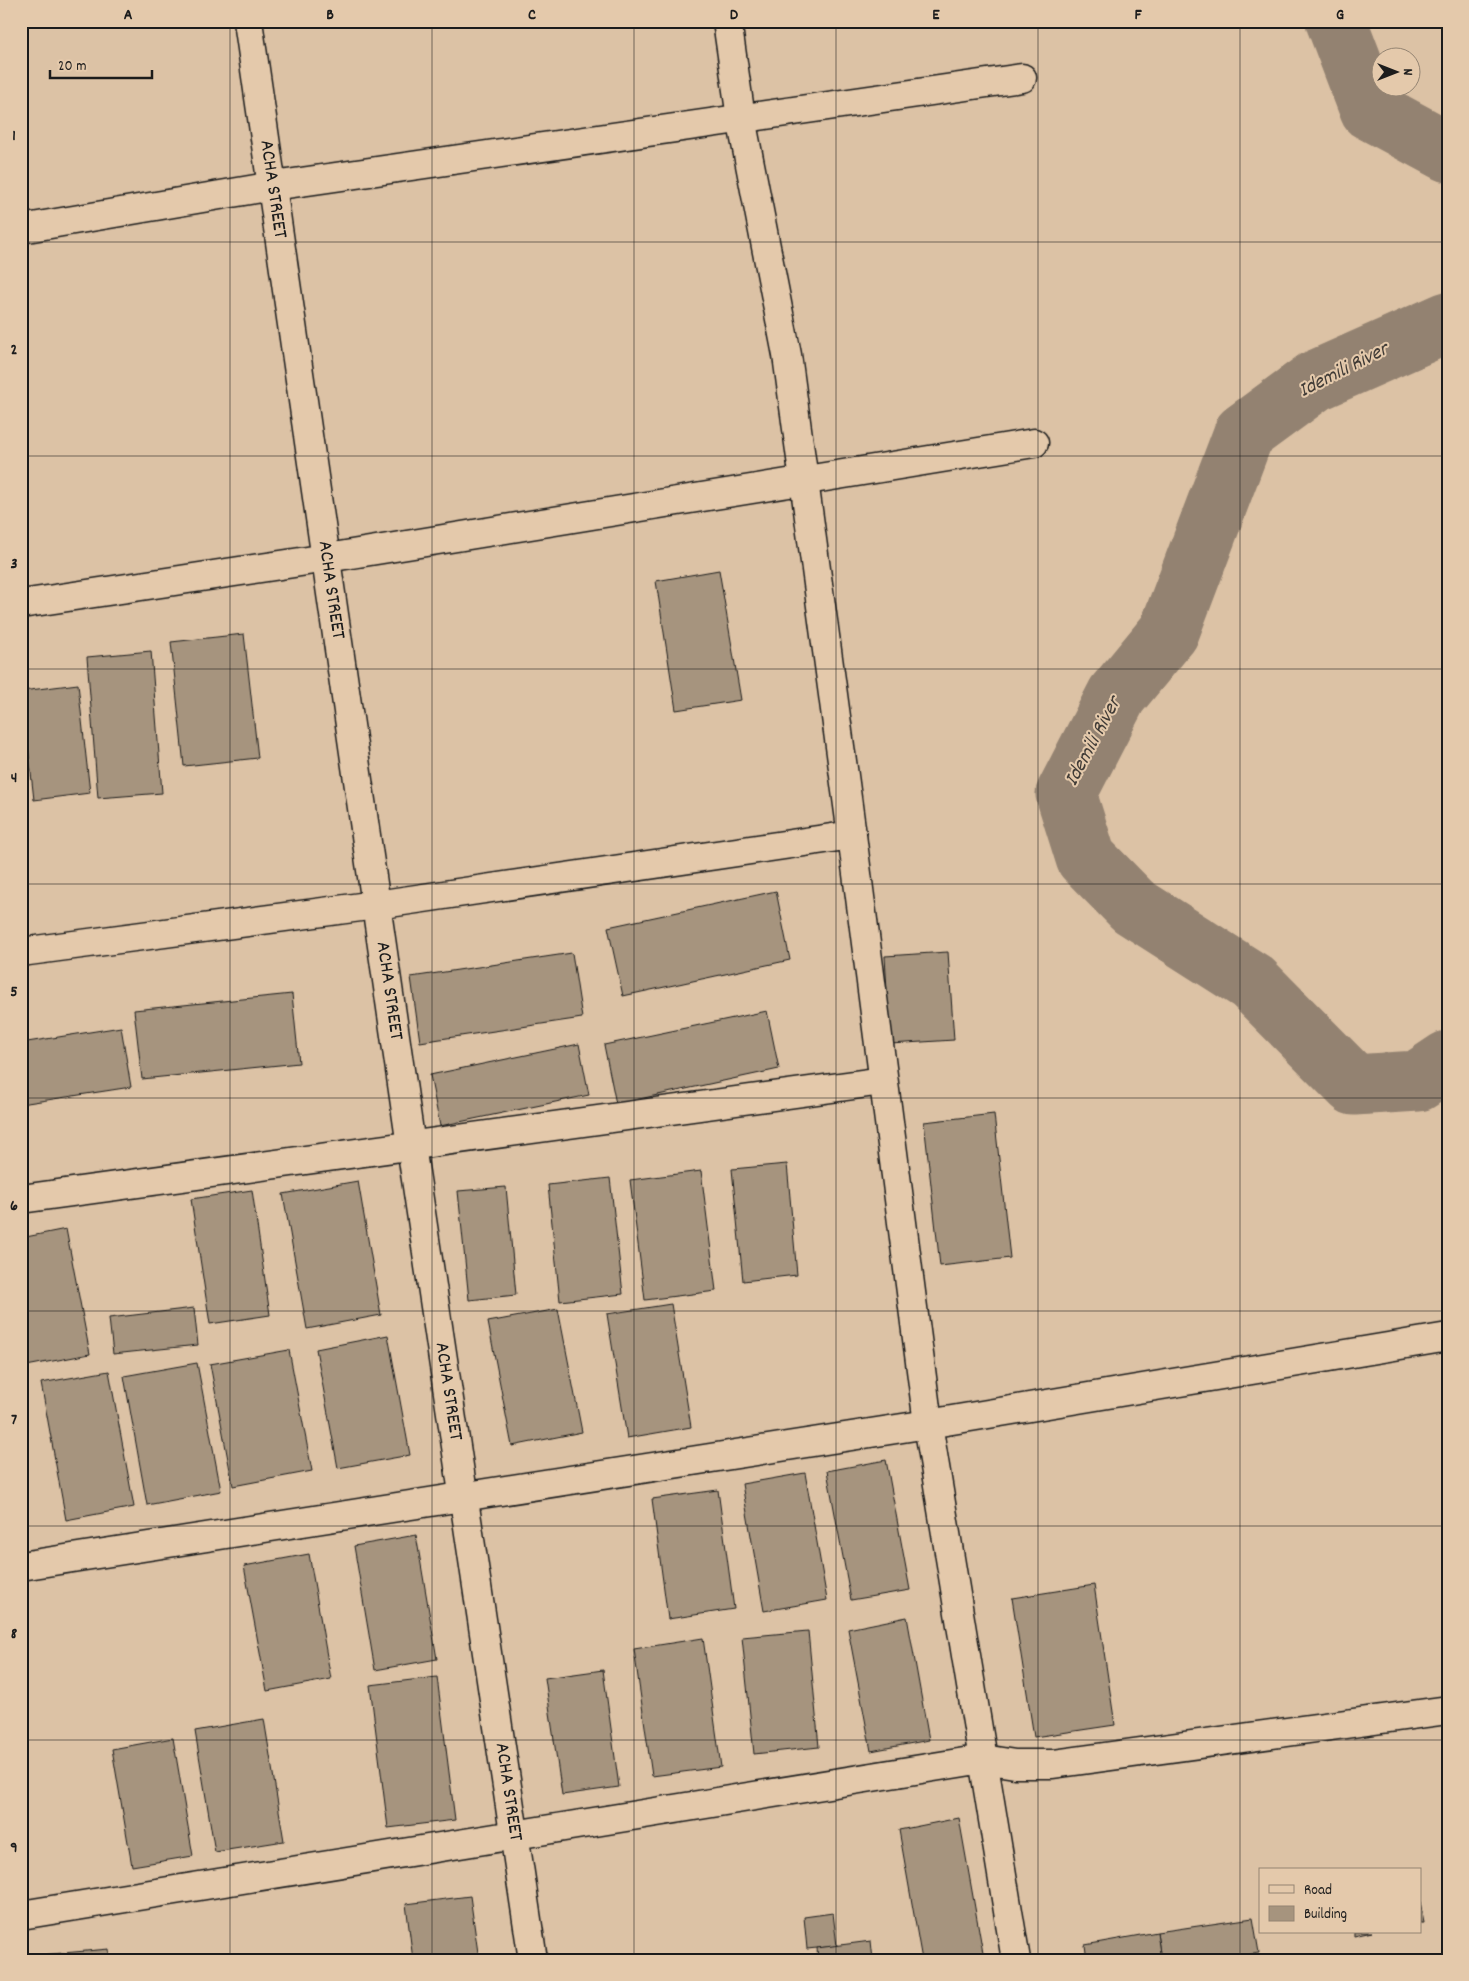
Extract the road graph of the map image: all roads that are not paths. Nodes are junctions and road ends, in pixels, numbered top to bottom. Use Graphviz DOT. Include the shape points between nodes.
graph roads {
  1 [pos="248,21"];
  2 [pos="727,21"];
  3 [pos="1022,78"];
  4 [pos="741,118"];
  5 [pos="273,186"];
  6 [pos="21,229"];
  7 [pos="1034,443"];
  8 [pos="805,480"];
  9 [pos="327,558"];
  10 [pos="21,604"];
  11 [pos="852,835"];
  12 [pos="376,905"];
  13 [pos="21,952"];
  14 [pos="883,1081"];
  15 [pos="411,1146"];
  16 [pos="21,1199"];
  17 [pos="1448,1337"];
  18 [pos="928,1424"];
  19 [pos="464,1498"];
  20 [pos="21,1566"];
  21 [pos="1448,1710"];
  22 [pos="983,1759"];
  23 [pos="516,1834"];
  24 [pos="21,1915"];
  25 [pos="533,1960"];
  26 [pos="1016,1960"];
  1 -- 5 [label="street, ACHA STREET"];
  2 -- 4 [label="street"];
  3 -- 4 [label="street"];
  4 -- 5 [label="street"];
  4 -- 8 [label="street" via="786,355"];
  5 -- 6 [label="street"];
  5 -- 9 [label="street, ACHA STREET"];
  7 -- 8 [label="street"];
  8 -- 9 [label="street"];
  8 -- 11 [label="street"];
  9 -- 10 [label="street"];
  9 -- 12 [label="street, ACHA STREET"];
  11 -- 12 [label="street"];
  11 -- 14 [label="street"];
  12 -- 13 [label="street"];
  12 -- 15 [label="street, ACHA STREET"];
  14 -- 15 [label="street"];
  14 -- 18 [label="street"];
  15 -- 16 [label="street"];
  15 -- 19 [label="street, ACHA STREET"];
  17 -- 18 [label="street"];
  18 -- 19 [label="street"];
  18 -- 22 [label="street"];
  19 -- 20 [label="street"];
  19 -- 23 [label="street, ACHA STREET"];
  21 -- 22 [label="street" via="1053,1764 1015,1764"];
  22 -- 23 [label="street"];
  22 -- 26 [label="street"];
  23 -- 24 [label="street"];
  23 -- 25 [label="street, ACHA STREET"];
}
